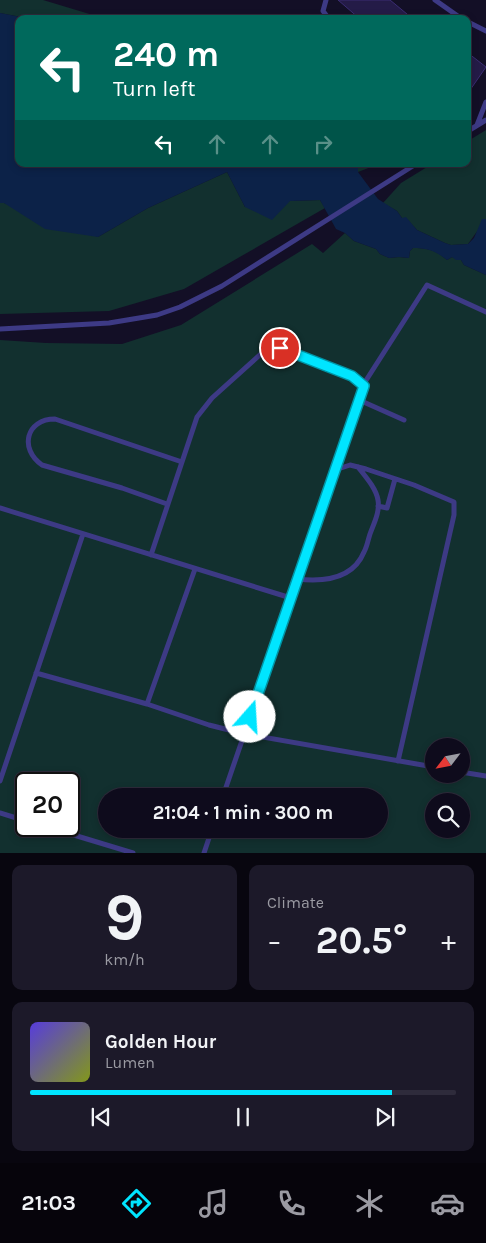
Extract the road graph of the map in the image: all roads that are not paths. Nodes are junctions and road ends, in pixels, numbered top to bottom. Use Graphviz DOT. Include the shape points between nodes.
graph roads {
  1 [pos="326,0"];
  2 [pos="435,0"];
  3 [pos="326,15"];
  4 [pos="456,15"];
  5 [pos="471,24"];
  6 [pos="486,32"];
  7 [pos="486,102"];
  8 [pos="486,120"];
  9 [pos="477,125"];
  10 [pos="471,128"];
  11 [pos="411,167"];
  12 [pos="486,312"];
  13 [pos="0,329"];
  14 [pos="364,386"];
  15 [pos="359,400"];
  16 [pos="404,420"];
  17 [pos="182,462"];
  18 [pos="358,467"];
  19 [pos="335,470"];
  20 [pos="395,479"];
  21 [pos="168,504"];
  22 [pos="378,506"];
  23 [pos="0,508"];
  24 [pos="84,534"];
  25 [pos="151,555"];
  26 [pos="195,569"];
  27 [pos="298,579"];
  28 [pos="291,598"];
  29 [pos="36,673"];
  30 [pos="147,704"];
  31 [pos="245,734"];
  32 [pos="398,761"];
  33 [pos="425,766"];
  34 [pos="470,773"];
  35 [pos="486,776"];
  36 [pos="0,782"];
  37 [pos="226,788"];
  38 [pos="0,813"];
  39 [pos="15,818"];
  40 [pos="80,837"];
  41 [pos="209,838"];
  42 [pos="132,853"];
  43 [pos="204,853"];
  1 -- 3 [label="lane" via="323,11"];
  2 -- 4 [label="lane"];
  5 -- 6 [label="lane"];
  7 -- 9 [label="lane"];
  8 -- 9 [label="lane"];
  9 -- 10 [label="lane"];
  11 -- 13 [label="lane" via="201,298 132,320"];
  12 -- 14 [label="lane" via="427,286"];
  14 -- 15 [label="lane"];
  14 -- 17 [label="lane" via="352,376 286,350 268,349 206,404 193,425"];
  15 -- 16 [label="lane"];
  15 -- 19 [label="lane"];
  17 -- 21 [label="lane"];
  17 -- 21 [label="lane" via="55,419 40,421 30,434 30,452 42,465"];
  18 -- 19 [label="lane" via="350,465"];
  18 -- 20 [label="lane"];
  18 -- 22 [label="lane" via="369,481"];
  19 -- 27 [label="lane"];
  20 -- 22 [label="lane" via="386,508"];
  20 -- 32 [label="lane" via="454,502 454,515"];
  21 -- 25 [label="lane"];
  22 -- 27 [label="lane" via="364,553 357,564 344,575 326,580"];
  23 -- 24 [label="lane"];
  24 -- 25 [label="lane"];
  24 -- 29 [label="lane"];
  25 -- 26 [label="lane"];
  26 -- 28 [label="lane"];
  26 -- 30 [label="lane"];
  27 -- 28 [label="lane"];
  28 -- 31 [label="lane"];
  29 -- 30 [label="lane"];
  29 -- 36 [label="lane"];
  30 -- 31 [label="lane"];
  31 -- 32 [label="lane"];
  31 -- 37 [label="lane"];
  32 -- 33 [label="lane"];
  34 -- 35 [label="lane"];
  38 -- 39 [label="lane"];
  40 -- 42 [label="lane"];
  41 -- 43 [label="lane"];
}
